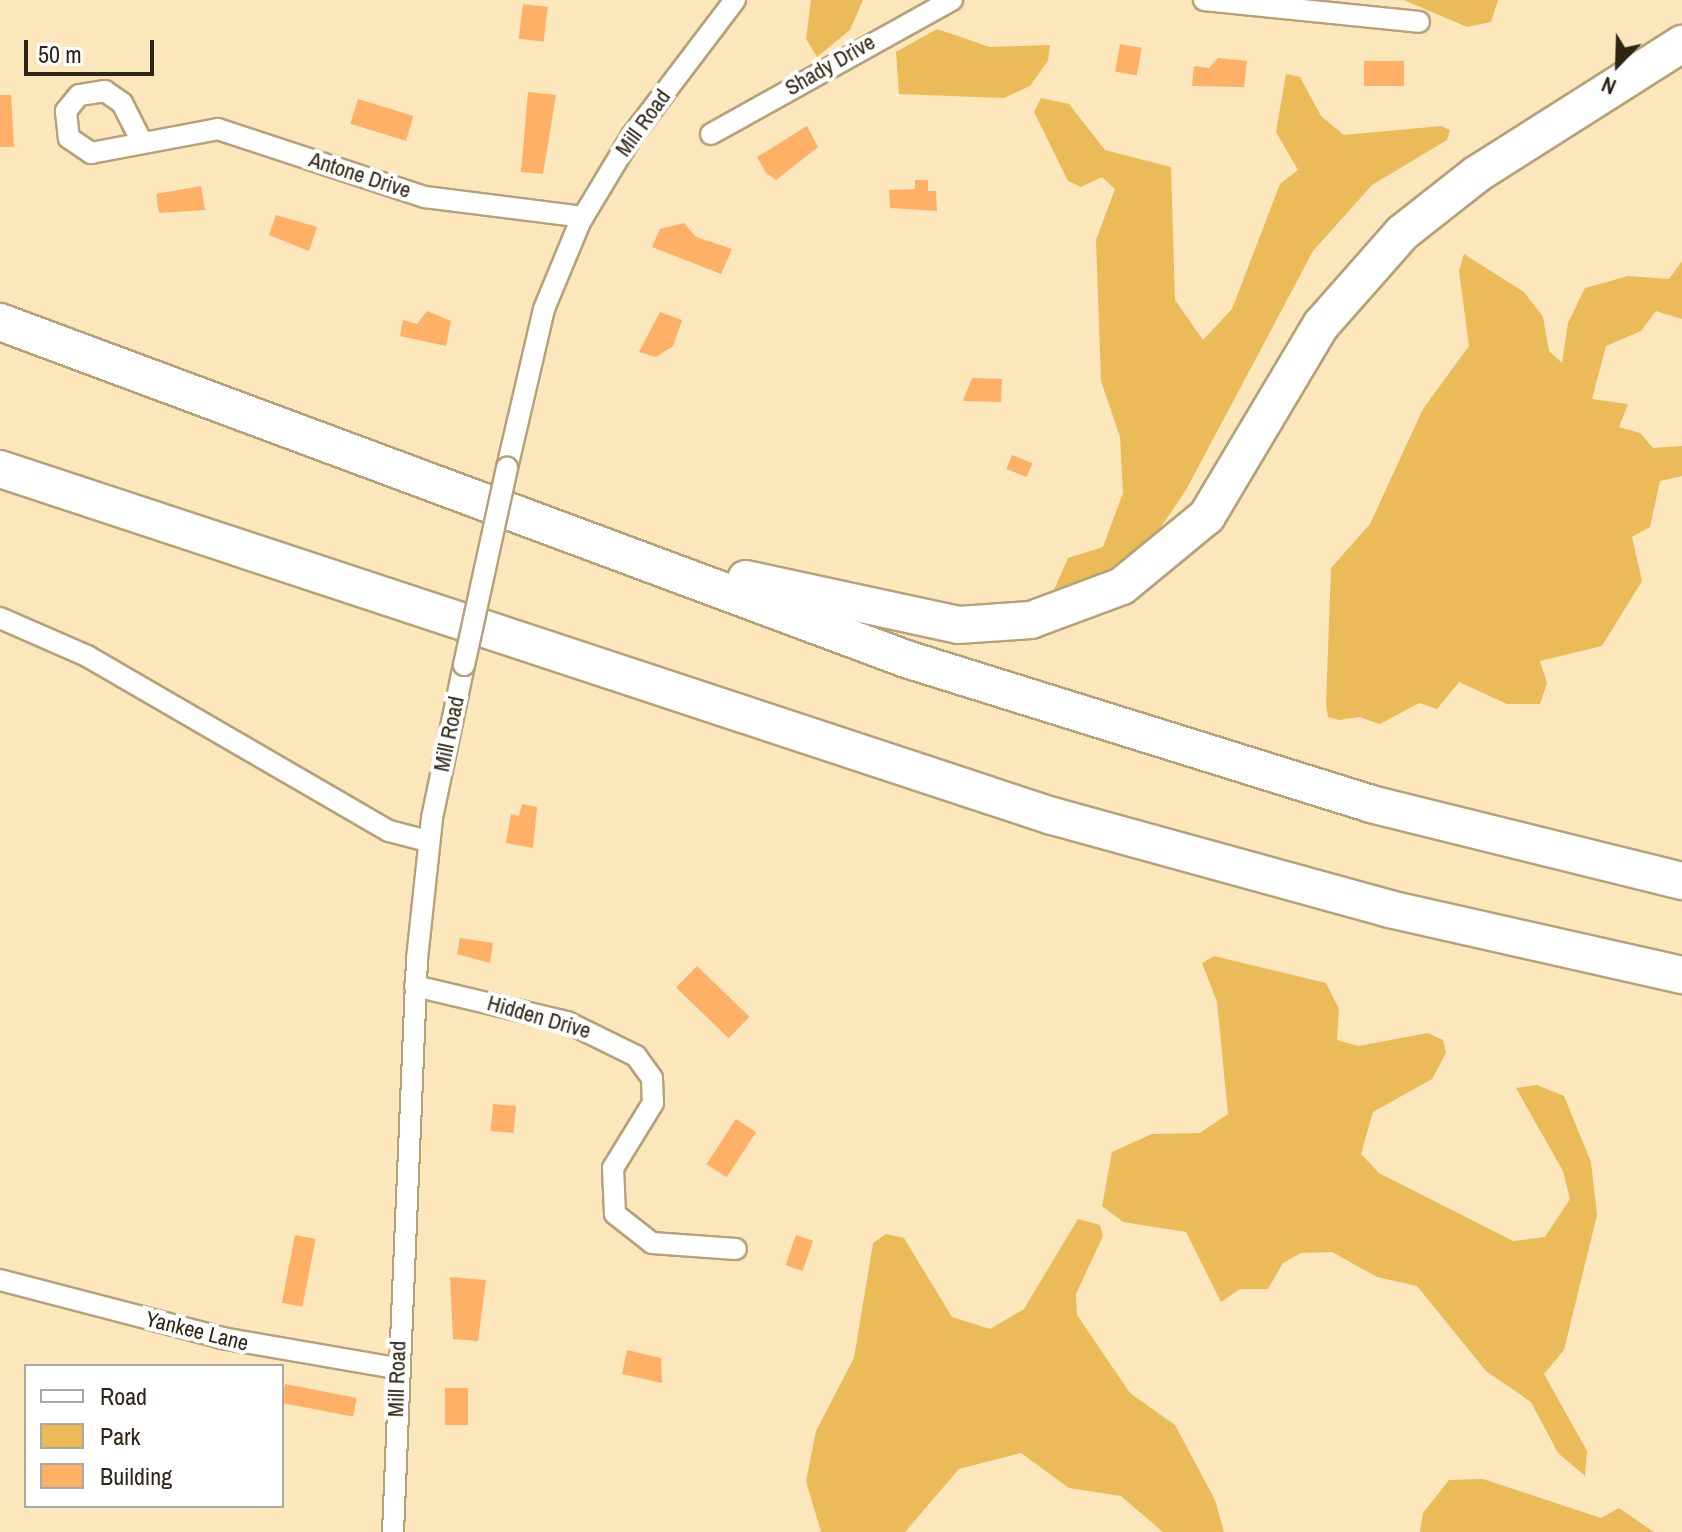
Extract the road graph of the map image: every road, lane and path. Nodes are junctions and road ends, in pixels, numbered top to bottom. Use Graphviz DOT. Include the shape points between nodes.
graph roads {
  1 [pos="735,0"];
  2 [pos="952,0"];
  3 [pos="1204,0"];
  4 [pos="1370,6"];
  5 [pos="1419,22"];
  6 [pos="1682,44"];
  7 [pos="711,134"];
  8 [pos="142,142"];
  9 [pos="583,217"];
  10 [pos="0,322"];
  11 [pos="0,469"];
  12 [pos="520,518"];
  13 [pos="0,618"];
  14 [pos="428,841"];
  15 [pos="1682,881"];
  16 [pos="1682,975"];
  17 [pos="415,986"];
  18 [pos="736,1249"];
  19 [pos="0,1280"];
  20 [pos="396,1368"];
  21 [pos="393,1532"];
  1 -- 9 [label="street, Mill Road" via="631,137"];
  2 -- 7 [label="street, Shady Drive"];
  3 -- 4 [label="street"];
  4 -- 5 [label="street"];
  6 -- 12 [label="highway" via="1477,174 1402,233 1321,325 1200,524 1144,573 1079,606 1008,624 932,622"];
  8 -- 9 [label="street, Antone Drive" via="218,129 425,197"];
  9 -- 14 [label="street, Mill Road, bridge" via="544,309"];
  10 -- 12 [label="highway"];
  11 -- 16 [label="highway" via="996,799 1376,905"];
  12 -- 15 [label="highway" via="1098,721 1409,815"];
  13 -- 14 [label="street" via="87,656 389,831"];
  14 -- 17 [label="street, Mill Road"];
  17 -- 18 [label="street, Hidden Drive" via="567,1022 636,1056 652,1078 653,1103 613,1168 615,1214 652,1243"];
  17 -- 20 [label="street, Mill Road"];
  19 -- 20 [label="street, Yankee Lane" via="222,1338"];
  20 -- 21 [label="street, Mill Road"];
}
